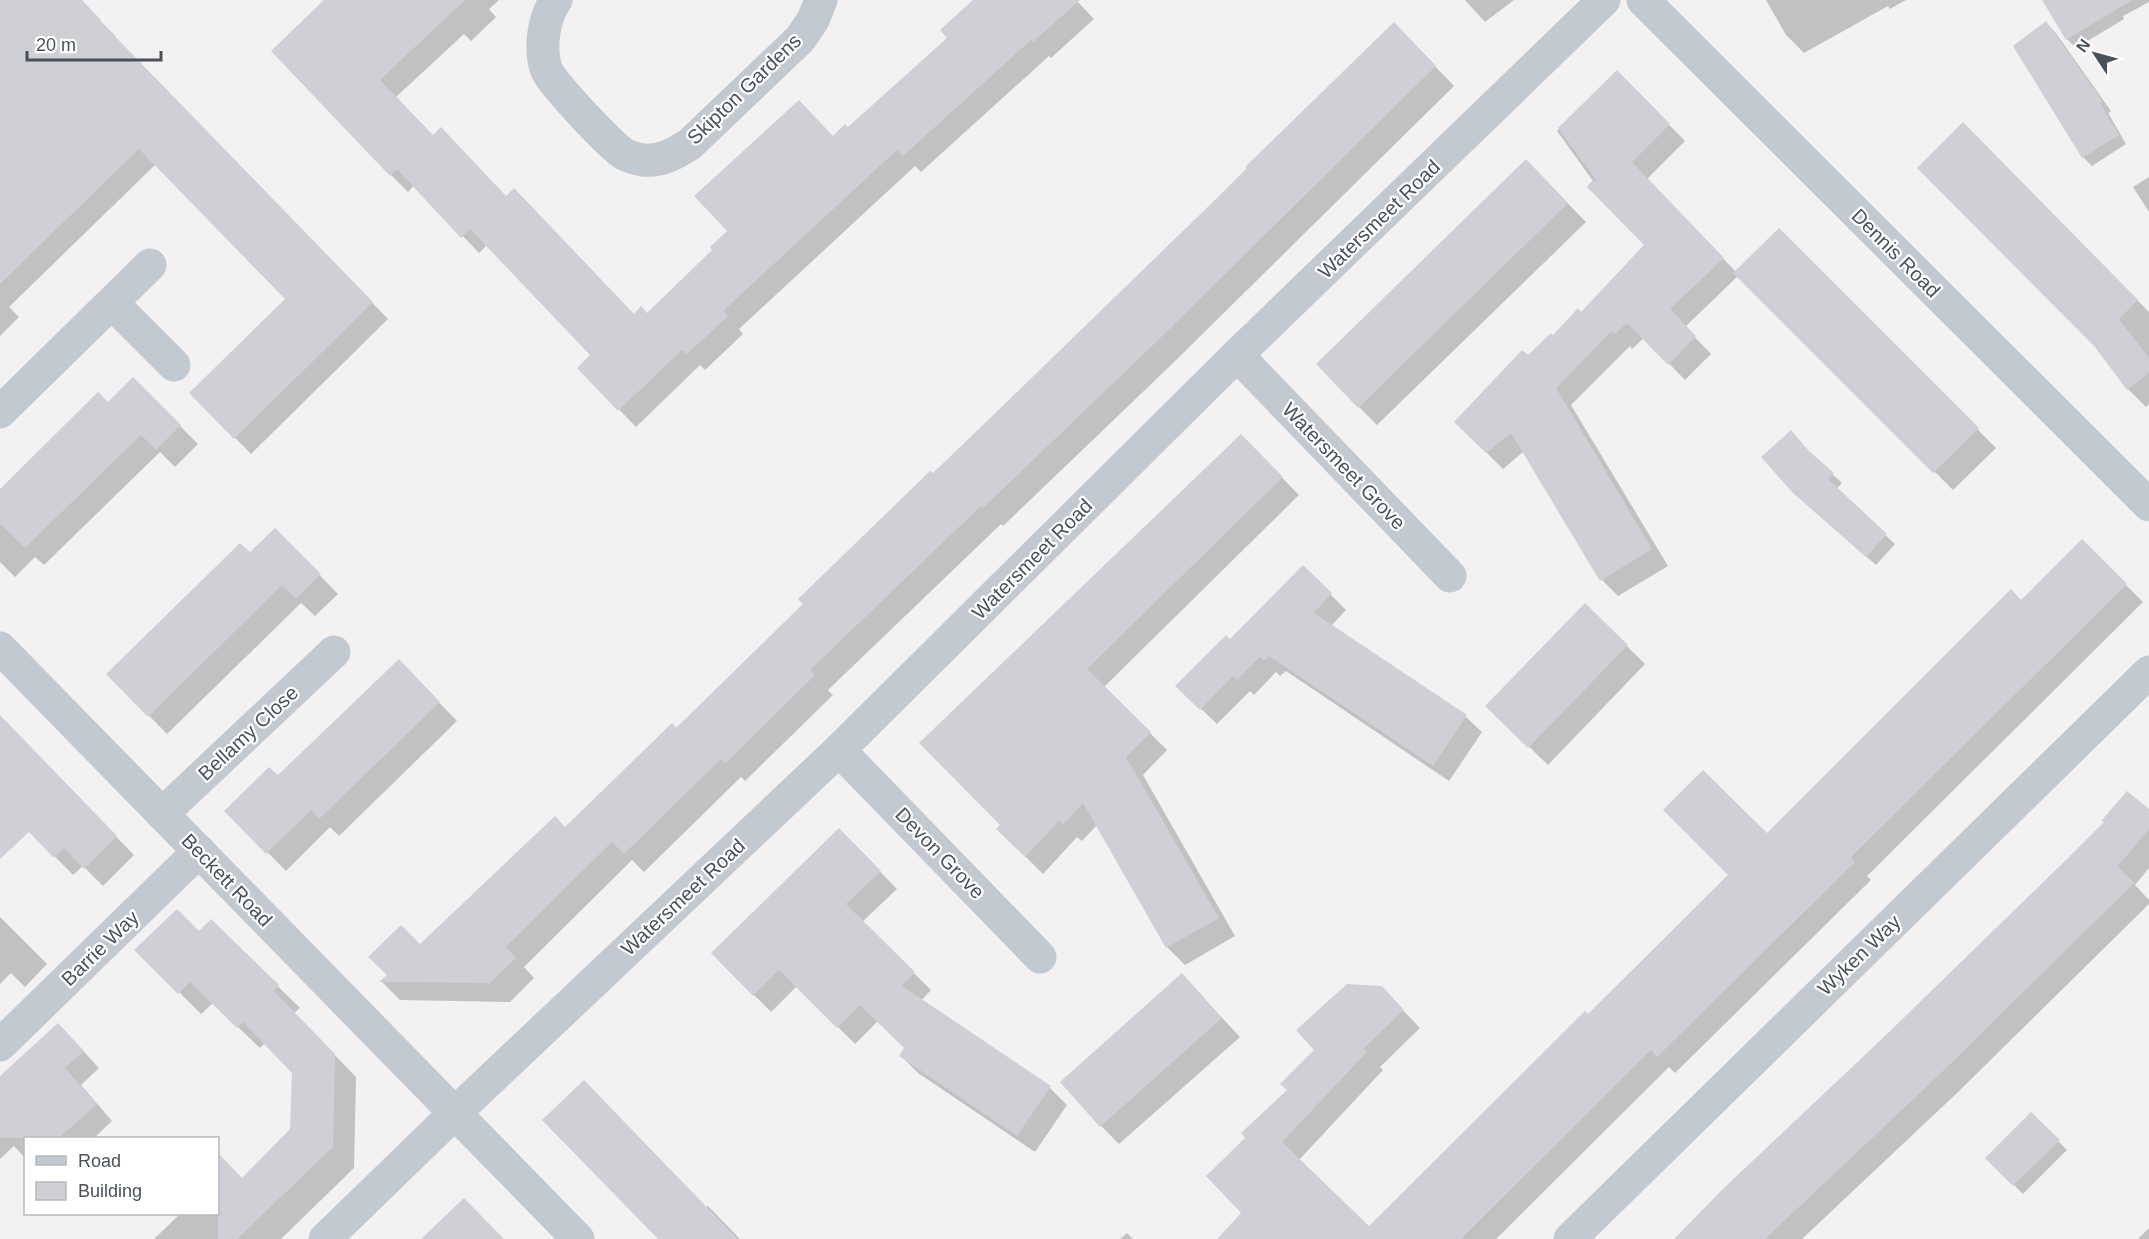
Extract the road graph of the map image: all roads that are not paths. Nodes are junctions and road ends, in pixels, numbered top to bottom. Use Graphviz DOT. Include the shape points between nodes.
graph roads {
  1 [pos="556,0"];
  2 [pos="821,0"];
  3 [pos="1604,0"];
  4 [pos="1643,0"];
  5 [pos="150,265"];
  6 [pos="111,303"];
  7 [pos="1238,355"];
  8 [pos="174,365"];
  9 [pos="0,412"];
  10 [pos="2149,505"];
  11 [pos="1450,576"];
  12 [pos="0,648"];
  13 [pos="334,652"];
  14 [pos="2149,672"];
  15 [pos="839,750"];
  16 [pos="162,814"];
  17 [pos="199,851"];
  18 [pos="1040,957"];
  19 [pos="0,1045"];
  20 [pos="455,1113"];
  21 [pos="325,1239"];
  22 [pos="578,1239"];
  23 [pos="1570,1239"];
  1 -- 2 [label="street, Skipton Gardens" via="545,27 543,48 548,72 610,144 625,155 646,160 669,157 690,144 800,39"];
  3 -- 7 [label="street, Watersmeet Road"];
  4 -- 10 [label="street, Dennis Road"];
  5 -- 6 [label="street"];
  6 -- 8 [label="street"];
  6 -- 9 [label="street"];
  7 -- 11 [label="street, Watersmeet Grove"];
  7 -- 15 [label="street, Watersmeet Road"];
  12 -- 16 [label="street, Beckett Road"];
  13 -- 16 [label="street, Bellamy Close"];
  14 -- 23 [label="street, Wyken Way"];
  15 -- 18 [label="street, Devon Grove"];
  15 -- 20 [label="street, Watersmeet Road"];
  16 -- 17 [label="street, Beckett Road"];
  17 -- 19 [label="street, Barrie Way"];
  17 -- 20 [label="street, Beckett Road"];
  20 -- 21 [label="street, Watersmeet Road"];
  20 -- 22 [label="street, Beckett Road"];
}
